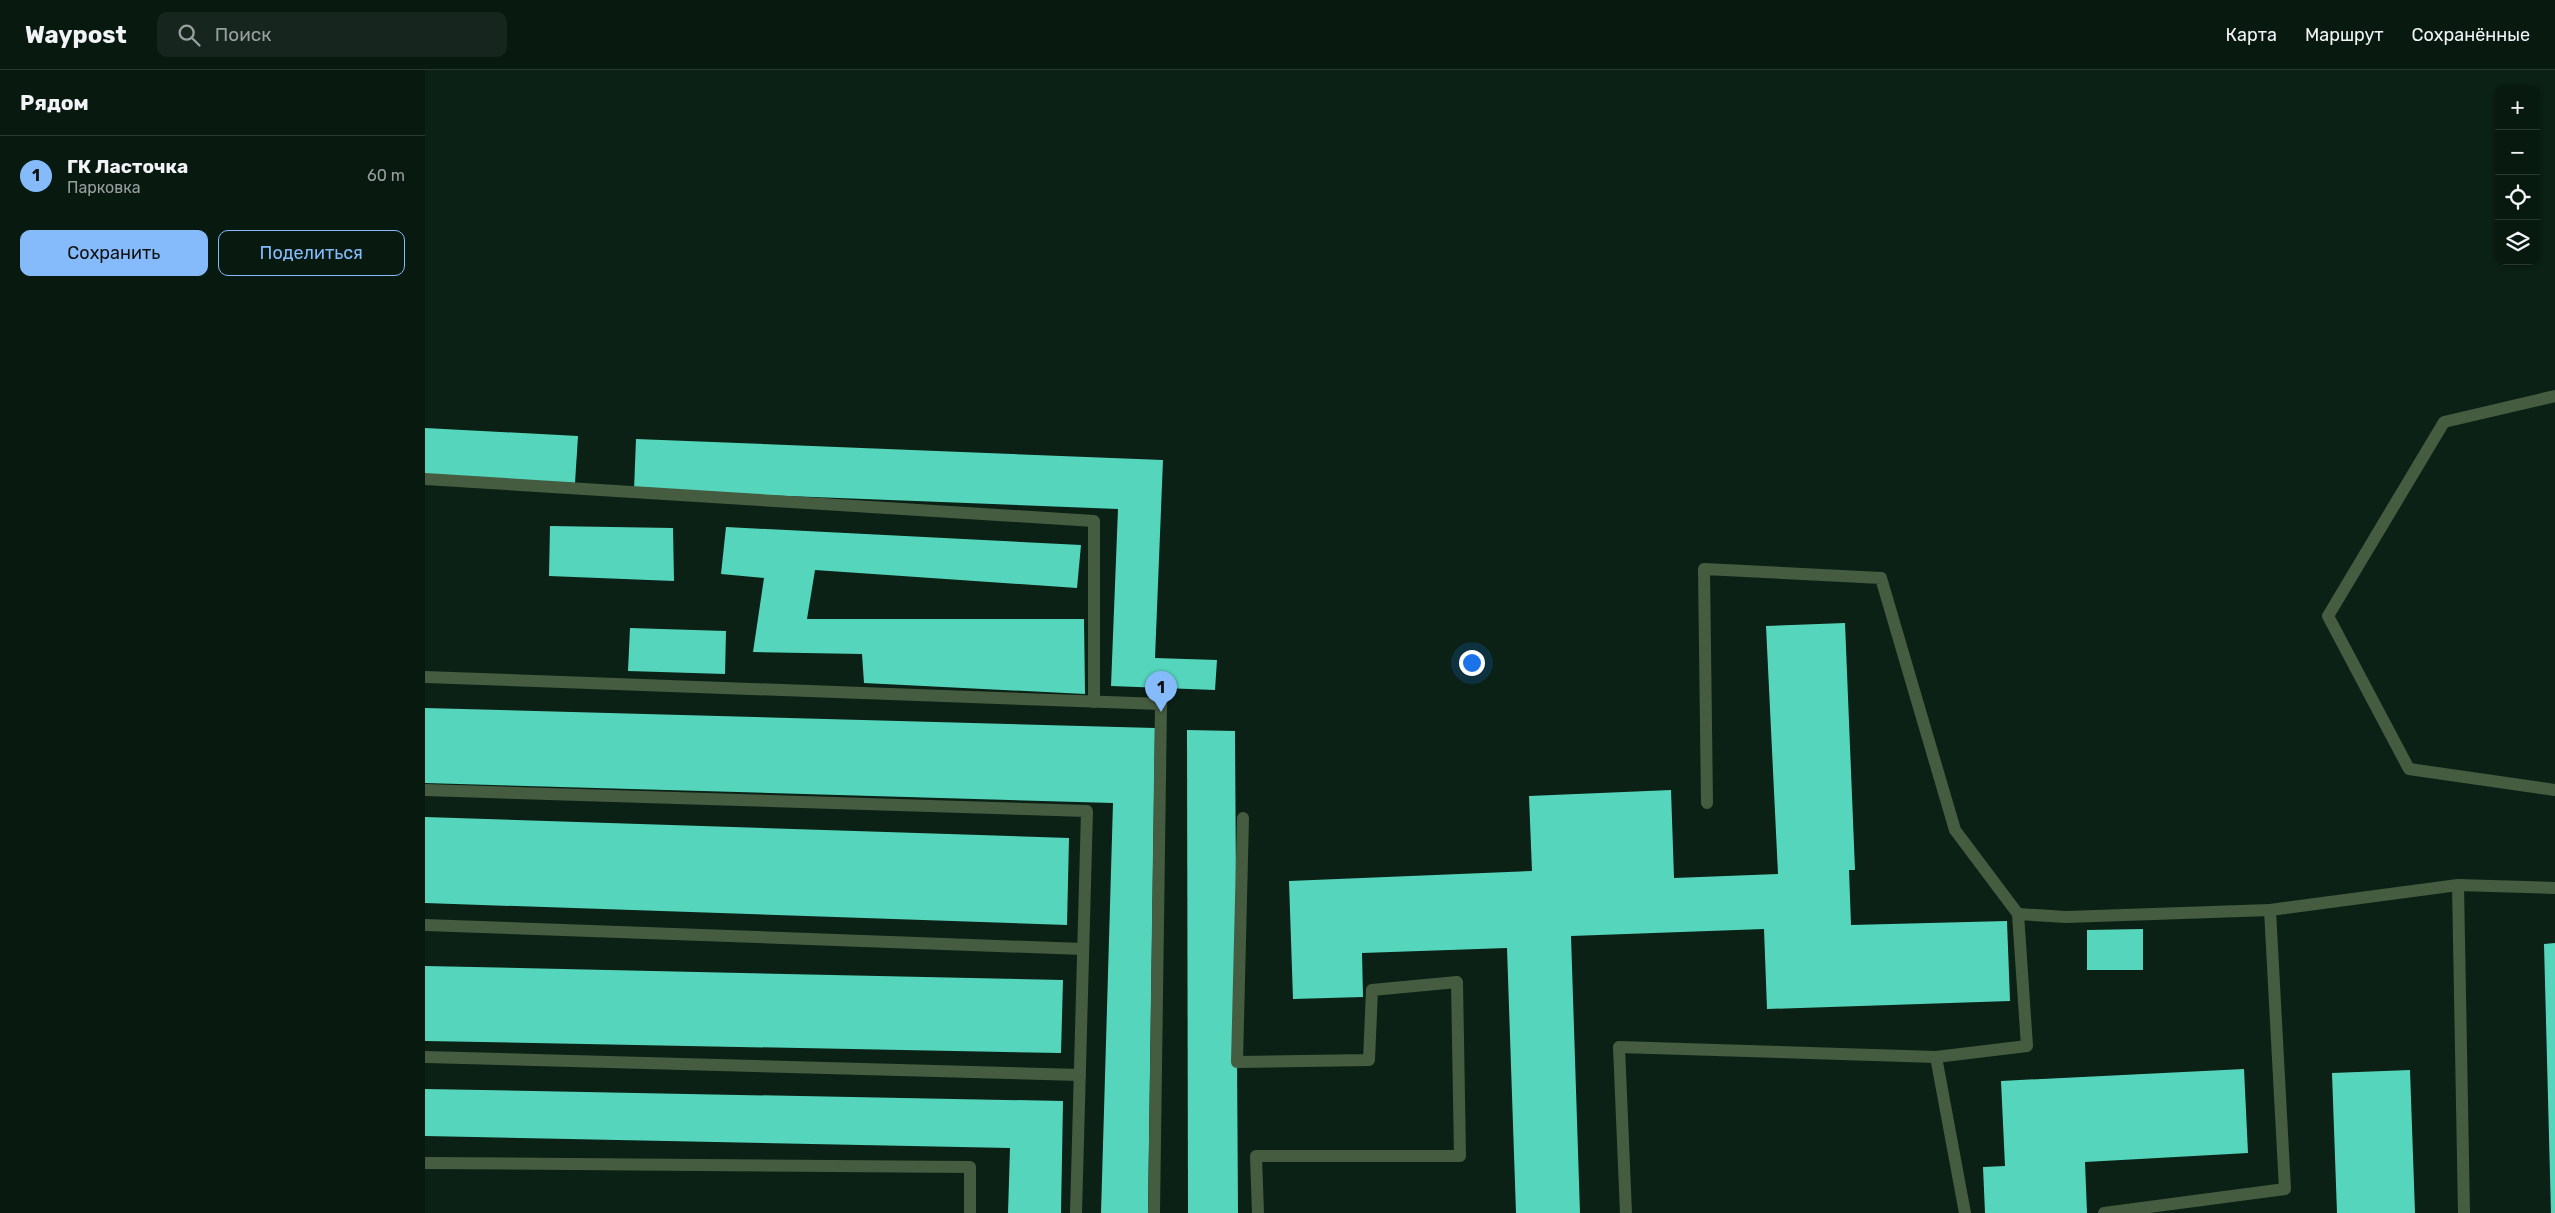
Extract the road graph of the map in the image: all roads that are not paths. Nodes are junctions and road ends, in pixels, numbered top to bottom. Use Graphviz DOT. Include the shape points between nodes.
graph roads {
  1 [pos="2555,396"];
  2 [pos="425,480"];
  3 [pos="425,677"];
  4 [pos="1094,702"];
  5 [pos="425,790"];
  6 [pos="2555,790"];
  7 [pos="1707,803"];
  8 [pos="1243,818"];
  9 [pos="2458,885"];
  10 [pos="2555,888"];
  11 [pos="2270,910"];
  12 [pos="2018,914"];
  13 [pos="425,925"];
  14 [pos="1083,949"];
  15 [pos="425,1057"];
  16 [pos="1936,1057"];
  17 [pos="1079,1075"];
  18 [pos="425,1163"];
  19 [pos="970,1213"];
  20 [pos="1076,1213"];
  21 [pos="1154,1213"];
  22 [pos="1258,1213"];
  23 [pos="1626,1213"];
  24 [pos="1965,1213"];
  25 [pos="2104,1213"];
  26 [pos="2464,1213"];
  1 -- 6 [label="lane" via="2444,422 2328,616 2409,768"];
  2 -- 4 [label="lane" via="1094,521"];
  3 -- 4 [label="lane"];
  4 -- 21 [label="lane" via="1161,704"];
  5 -- 14 [label="lane" via="1087,811"];
  7 -- 12 [label="lane" via="1704,569 1881,578 1955,830"];
  8 -- 22 [label="lane" via="1237,1062 1369,1060 1372,990 1457,982 1460,1156 1256,1156"];
  9 -- 10 [label="lane"];
  9 -- 11 [label="lane"];
  9 -- 26 [label="lane"];
  11 -- 12 [label="lane" via="2066,916"];
  11 -- 25 [label="lane" via="2285,1189"];
  12 -- 16 [label="lane" via="2027,1046"];
  13 -- 14 [label="lane"];
  14 -- 17 [label="lane"];
  15 -- 17 [label="lane"];
  16 -- 23 [label="lane" via="1619,1047"];
  16 -- 24 [label="lane"];
  17 -- 20 [label="lane"];
  18 -- 19 [label="lane" via="969,1167"];
}
